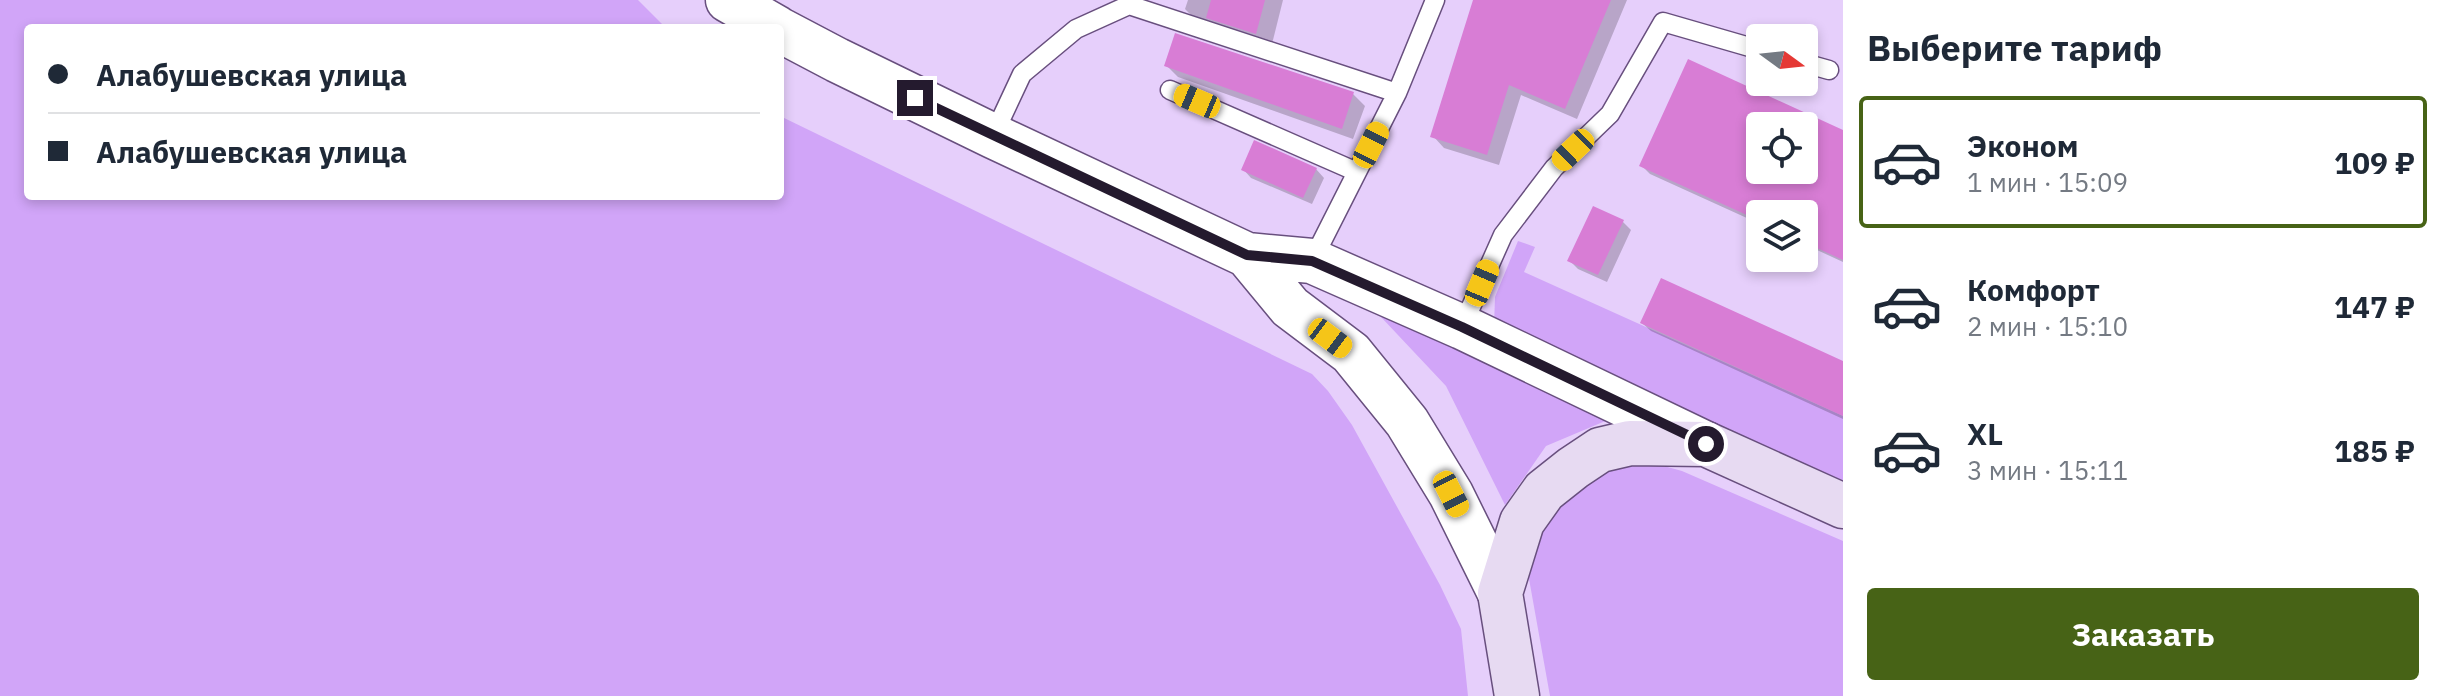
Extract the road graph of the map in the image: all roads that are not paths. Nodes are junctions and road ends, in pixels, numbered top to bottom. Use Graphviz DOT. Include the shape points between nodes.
graph roads {
  1 [pos="728,0"];
  2 [pos="1435,0"];
  3 [pos="769,24"];
  4 [pos="784,32"];
  5 [pos="1746,46"];
  6 [pos="1818,67"];
  7 [pos="1829,70"];
  8 [pos="1170,90"];
  9 [pos="1397,93"];
  10 [pos="993,136"];
  11 [pos="1357,172"];
  12 [pos="1247,255"];
  13 [pos="1312,261"];
  14 [pos="1462,327"];
  15 [pos="1706,444"];
  16 [pos="1843,506"];
  17 [pos="1500,593"];
  18 [pos="1517,696"];
  1 -- 3 [label="street"];
  2 -- 9 [label="lane"];
  4 -- 10 [label="street"];
  5 -- 14 [label="lane" via="1663,22 1610,114 1554,168 1503,235"];
  6 -- 7 [label="lane"];
  8 -- 11 [label="lane"];
  9 -- 10 [label="lane" via="1129,5 1076,29 1022,74"];
  9 -- 11 [label="lane"];
  10 -- 12 [label="street"];
  11 -- 13 [label="lane"];
  12 -- 13 [label="street"];
  12 -- 17 [label="street" via="1290,307 1351,353 1407,422 1451,494"];
  13 -- 14 [label="street"];
  14 -- 15 [label="street"];
  15 -- 16 [label="main road"];
  15 -- 17 [label="main road" via="1630,443 1600,450 1573,468 1544,491 1522,522"];
  17 -- 18 [label="main road"];
}
